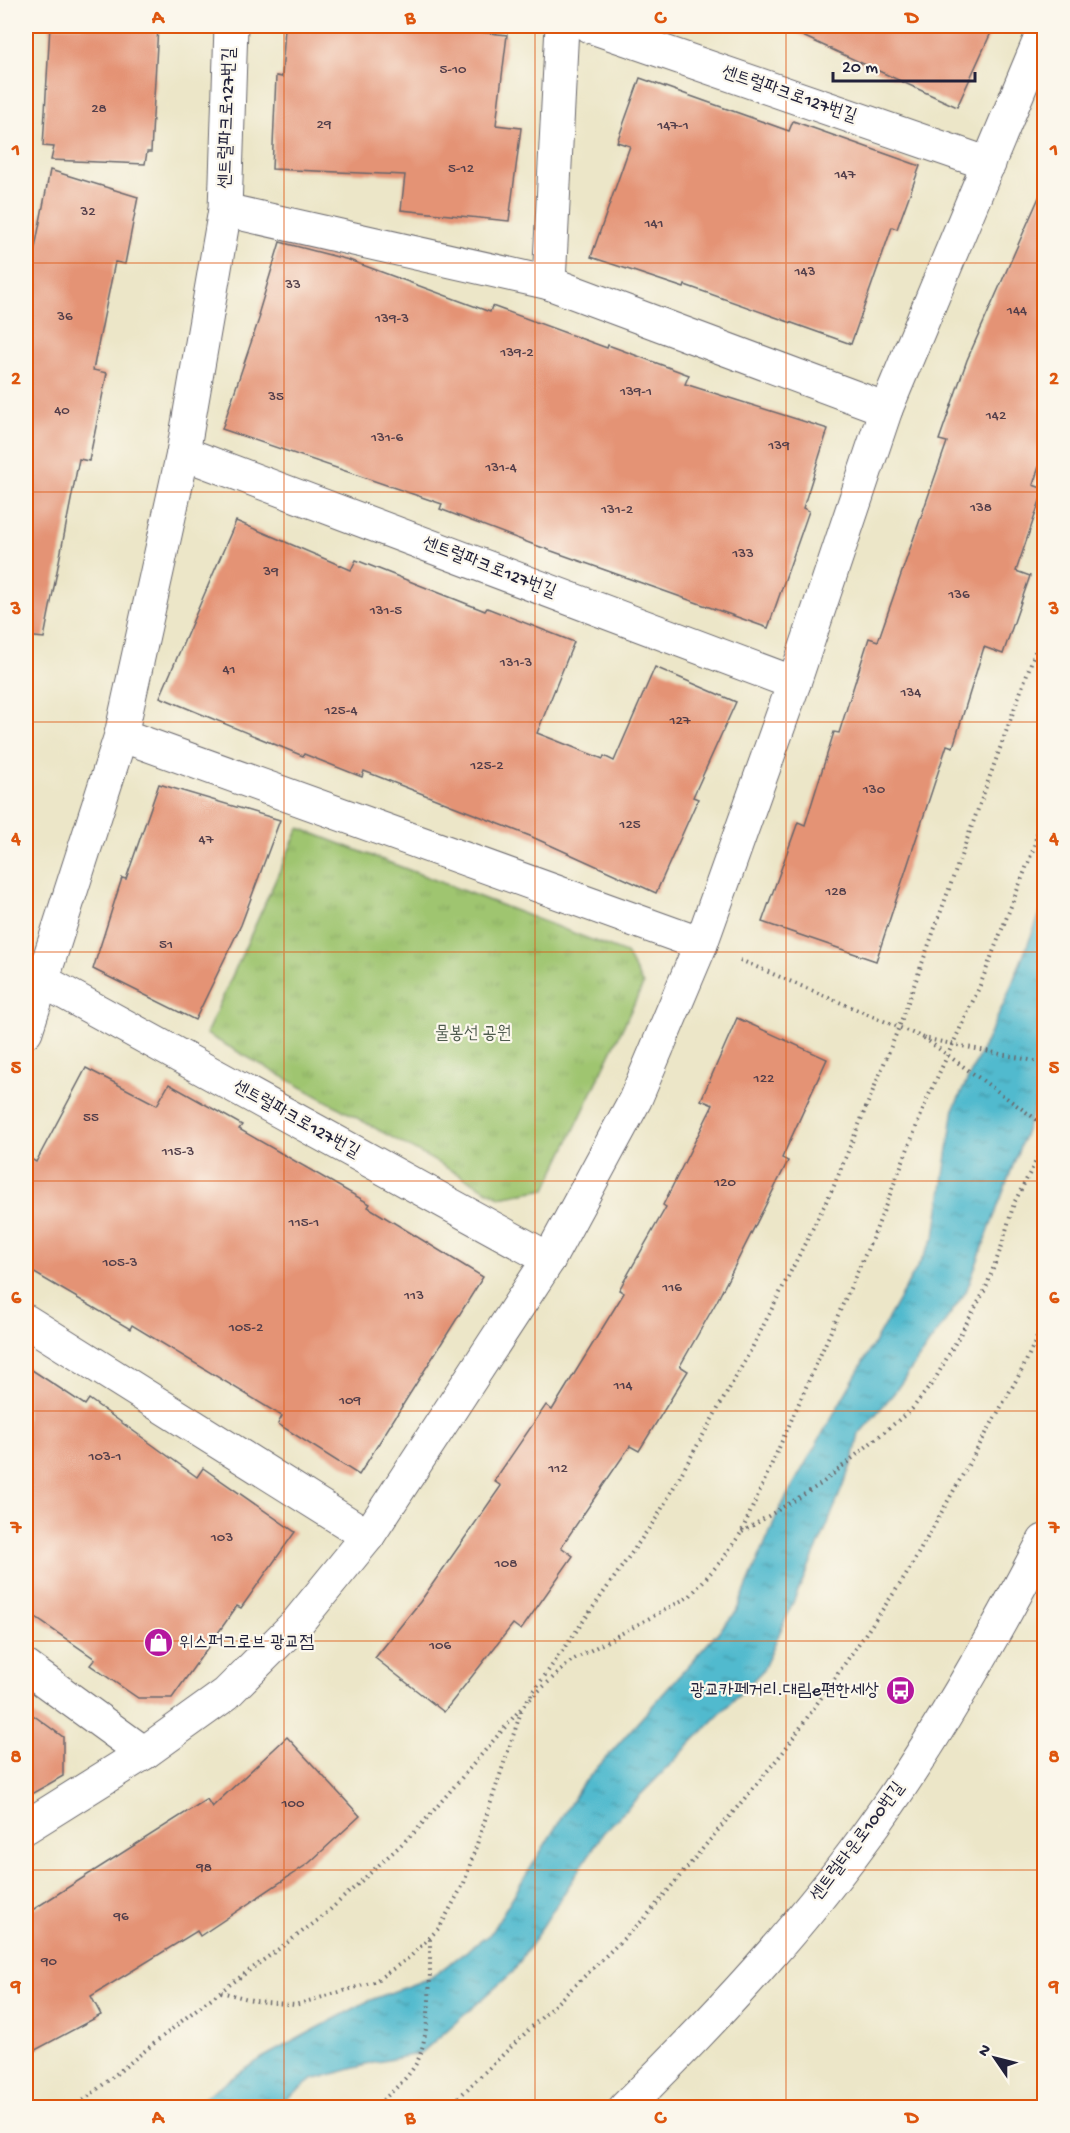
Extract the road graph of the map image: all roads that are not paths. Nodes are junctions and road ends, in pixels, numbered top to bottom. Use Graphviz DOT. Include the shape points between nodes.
graph roads {
  1 [pos="231,26"];
  2 [pos="562,26"];
  3 [pos="589,26"];
  4 [pos="1044,30"];
  5 [pos="989,164"];
  6 [pos="225,210"];
  7 [pos="549,283"];
  8 [pos="886,409"];
  9 [pos="183,453"];
  10 [pos="794,683"];
  11 [pos="121,735"];
  12 [pos="701,944"];
  13 [pos="43,981"];
  14 [pos="26,1031"];
  15 [pos="549,1259"];
  16 [pos="26,1321"];
  17 [pos="368,1536"];
  18 [pos="1044,1541"];
  19 [pos="26,1667"];
  20 [pos="144,1753"];
  21 [pos="26,1827"];
  22 [pos="625,2108"];
  1 -- 6 [label="street, 센트럴파크로127번길"];
  2 -- 7 [label="street"];
  3 -- 5 [label="street, 센트럴파크로127번길"];
  4 -- 5 [label="street"];
  5 -- 8 [label="street"];
  6 -- 7 [label="street, 센트럴파크로127번길"];
  6 -- 9 [label="street, 센트럴파크로127번길"];
  7 -- 8 [label="street, 센트럴파크로127번길"];
  8 -- 10 [label="street"];
  9 -- 10 [label="street, 센트럴파크로127번길"];
  9 -- 11 [label="street, 센트럴파크로127번길"];
  10 -- 12 [label="street"];
  11 -- 12 [label="street"];
  11 -- 13 [label="street, 센트럴파크로127번길"];
  12 -- 15 [label="street" via="634,1100"];
  13 -- 14 [label="street, 센트럴파크로127번길"];
  13 -- 15 [label="street, 센트럴파크로127번길"];
  15 -- 17 [label="street"];
  16 -- 17 [label="street"];
  17 -- 20 [label="street" via="297,1623 226,1694"];
  18 -- 22 [label="street, 센트럴타운로100번길" via="945,1718 879,1819 797,1923 708,2026"];
  19 -- 20 [label="street"];
  20 -- 21 [label="street"];
}
